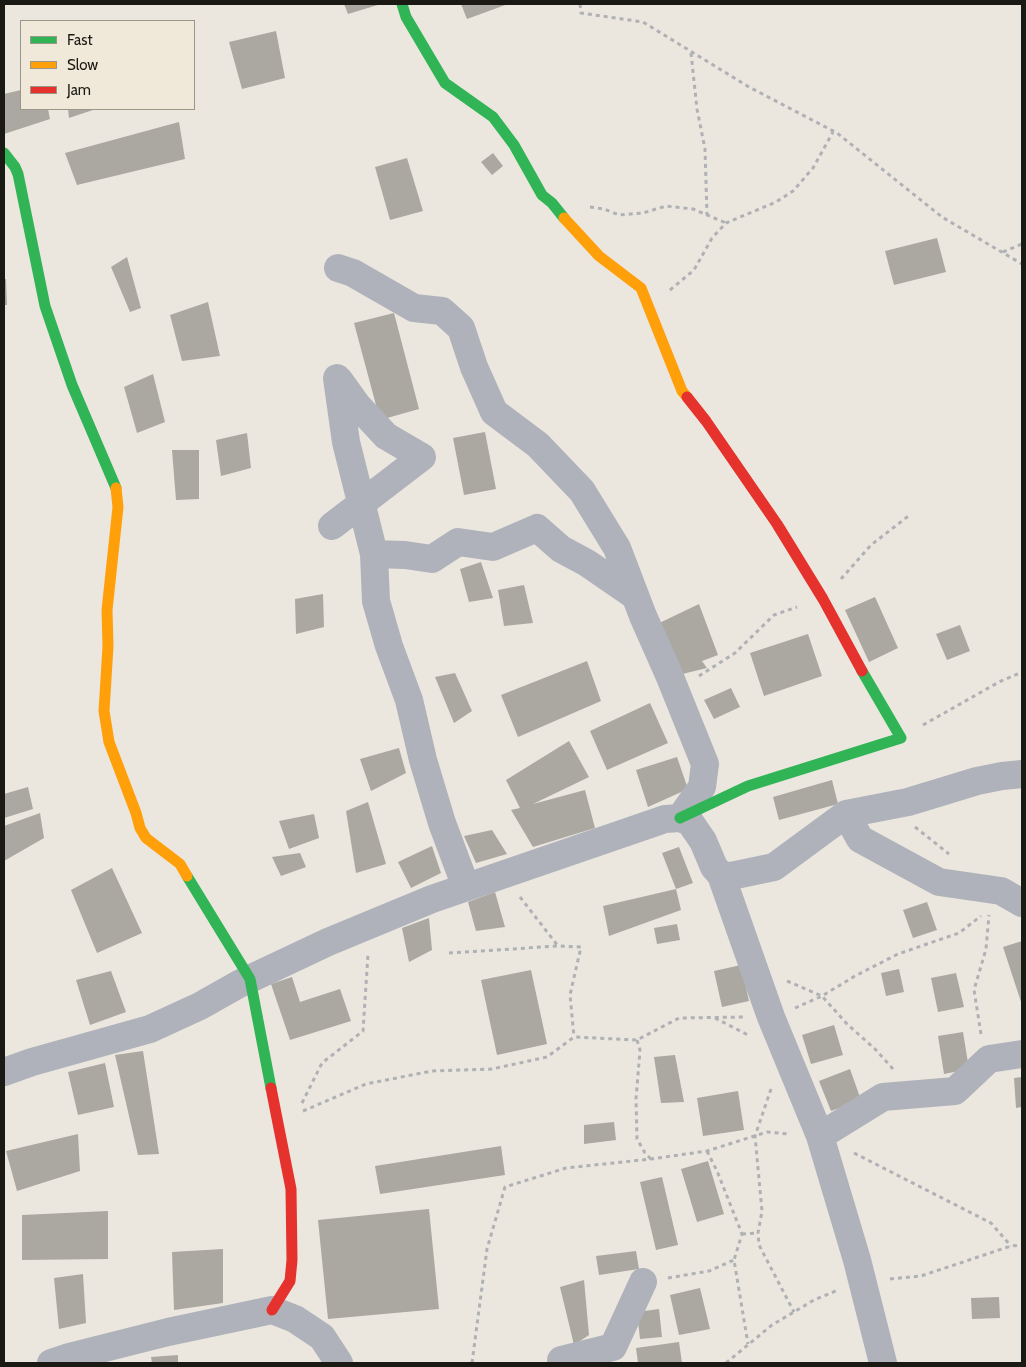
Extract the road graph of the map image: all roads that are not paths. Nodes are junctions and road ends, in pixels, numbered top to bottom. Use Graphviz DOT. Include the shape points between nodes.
graph roads {
  1 [pos="402,4"];
  2 [pos="4,153"];
  3 [pos="338,268"];
  4 [pos="332,526"];
  5 [pos="374,554"];
  6 [pos="635,596"];
  7 [pos="1022,774"];
  8 [pos="846,814"];
  9 [pos="680,818"];
  10 [pos="721,875"];
  11 [pos="466,887"];
  12 [pos="1022,903"];
  13 [pos="250,979"];
  14 [pos="1022,1054"];
  15 [pos="4,1072"];
  16 [pos="820,1136"];
  17 [pos="643,1282"];
  18 [pos="272,1310"];
  19 [pos="52,1363"];
  20 [pos="339,1363"];
  21 [pos="561,1363"];
  22 [pos="883,1363"];
  1 -- 9 [label="street" via="406,17 445,83 493,117 514,145 542,195 598,256 641,288 682,391 777,524 824,599 901,738 748,786"];
  2 -- 13 [label="street" via="18,174 45,306 72,385 116,487 118,508 107,610 104,711 109,742 140,828 146,838 180,864"];
  3 -- 6 [label="street" via="353,273 414,308 442,312 461,328 494,412 538,445 582,491 617,548"];
  4 -- 5 [label="street" via="362,502"];
  5 -- 6 [label="street" via="432,558 458,542 493,547 537,528 561,549 588,563"];
  5 -- 11 [label="street" via="376,601 409,700 439,814"];
  6 -- 9 [label="street" via="705,764 702,787"];
  7 -- 8 [label="street" via="977,781 908,802"];
  8 -- 10 [label="street" via="774,867"];
  8 -- 12 [label="street" via="860,839 939,882 1001,891"];
  9 -- 10 [label="street" via="690,822"];
  9 -- 11 [label="street" via="665,818"];
  10 -- 16 [label="street" via="769,1013"];
  11 -- 13 [label="street" via="328,942"];
  13 -- 15 [label="street" via="150,1029"];
  13 -- 18 [label="street" via="291,1189 290,1280"];
  14 -- 16 [label="street" via="989,1059 956,1091 883,1097"];
  16 -- 22 [label="street"];
  17 -- 21 [label="street" via="613,1347 562,1360"];
  18 -- 19 [label="street" via="168,1332"];
  18 -- 20 [label="street" via="295,1319 322,1337"];
}
